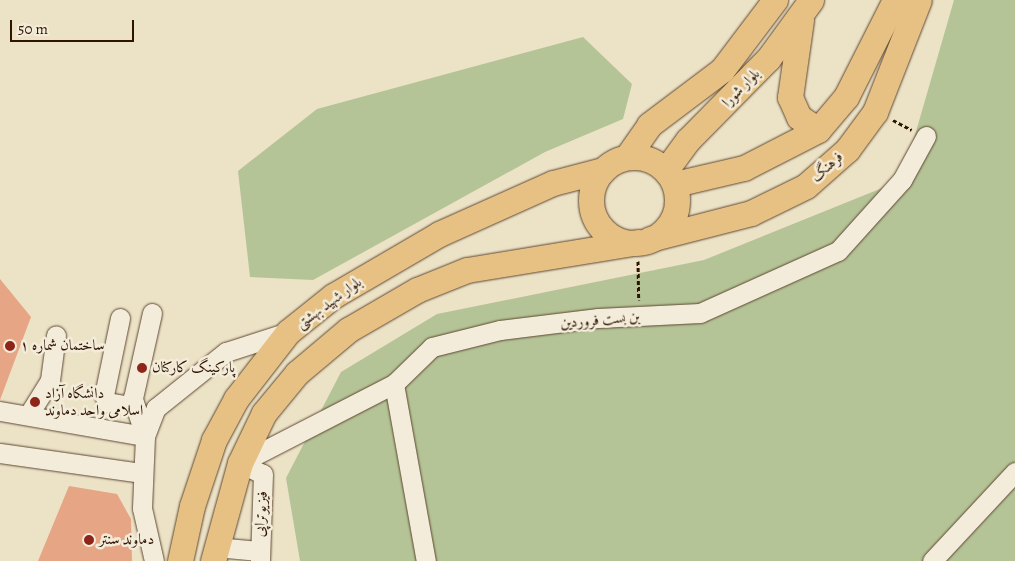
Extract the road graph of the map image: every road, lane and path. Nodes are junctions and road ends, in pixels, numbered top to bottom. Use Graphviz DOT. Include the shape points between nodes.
graph roads {
  1 [pos="775,0"];
  2 [pos="895,0"];
  3 [pos="919,0"];
  4 [pos="807,6"];
  5 [pos="875,112"];
  6 [pos="818,130"];
  7 [pos="926,136"];
  8 [pos="628,157"];
  9 [pos="603,170"];
  10 [pos="670,177"];
  11 [pos="644,241"];
  12 [pos="152,313"];
  13 [pos="639,316"];
  14 [pos="120,318"];
  15 [pos="288,332"];
  16 [pos="56,335"];
  17 [pos="394,384"];
  18 [pos="134,407"];
  19 [pos="0,411"];
  20 [pos="29,414"];
  21 [pos="145,436"];
  22 [pos="0,453"];
  23 [pos="240,462"];
  24 [pos="1015,472"];
  25 [pos="143,474"];
  26 [pos="214,554"];
  27 [pos="259,556"];
  28 [pos="154,561"];
  29 [pos="180,561"];
  30 [pos="426,561"];
  31 [pos="932,561"];
  1 -- 8 [label="main road, بلوار شورا" via="722,70 649,125"];
  2 -- 6 [label="main road" via="846,97"];
  3 -- 5 [label="main road, فرهنگ"];
  4 -- 6 [label="main road" via="790,97 799,117"];
  4 -- 10 [label="main road, بلوار شورا" via="768,59 688,140"];
  5 -- 7 [label="path"];
  5 -- 11 [label="main road, فرهنگ" via="847,150 806,186 751,213"];
  6 -- 10 [label="main road" via="744,168"];
  7 -- 13 [label="street, بن بست فروردین" via="902,180 838,252 700,313"];
  8 -- 9 [label="main road"];
  8 -- 10 [label="main road" via="654,162"];
  9 -- 11 [label="main road" via="592,193 596,218 613,236"];
  9 -- 15 [label="main road, بلوار شهید بهشتی" via="553,183 439,234 333,296"];
  10 -- 11 [label="main road" via="676,210 666,228"];
  11 -- 13 [label="path"];
  11 -- 23 [label="main road" via="514,259 443,278 408,294 348,330 297,373 264,413"];
  12 -- 18 [label="street"];
  13 -- 17 [label="street, بن بست فروردین" via="500,330 432,347"];
  14 -- 18 [label="street" via="104,395 107,402"];
  15 -- 21 [label="street" via="226,352 156,408"];
  15 -- 29 [label="main road, بلوار شهید بهشتی" via="236,399 214,440 192,506"];
  16 -- 20 [label="street" via="50,380"];
  17 -- 23 [label="street, بن بست فروردین"];
  17 -- 30 [label="street"];
  18 -- 21 [label="street"];
  19 -- 20 [label="street"];
  20 -- 21 [label="street"];
  21 -- 25 [label="street"];
  22 -- 25 [label="street"];
  23 -- 26 [label="main road"];
  23 -- 27 [label="street, فیزیوتراپی" via="264,474"];
  24 -- 31 [label="street"];
  25 -- 28 [label="street" via="142,508"];
  26 -- 27 [label="street"];
}
